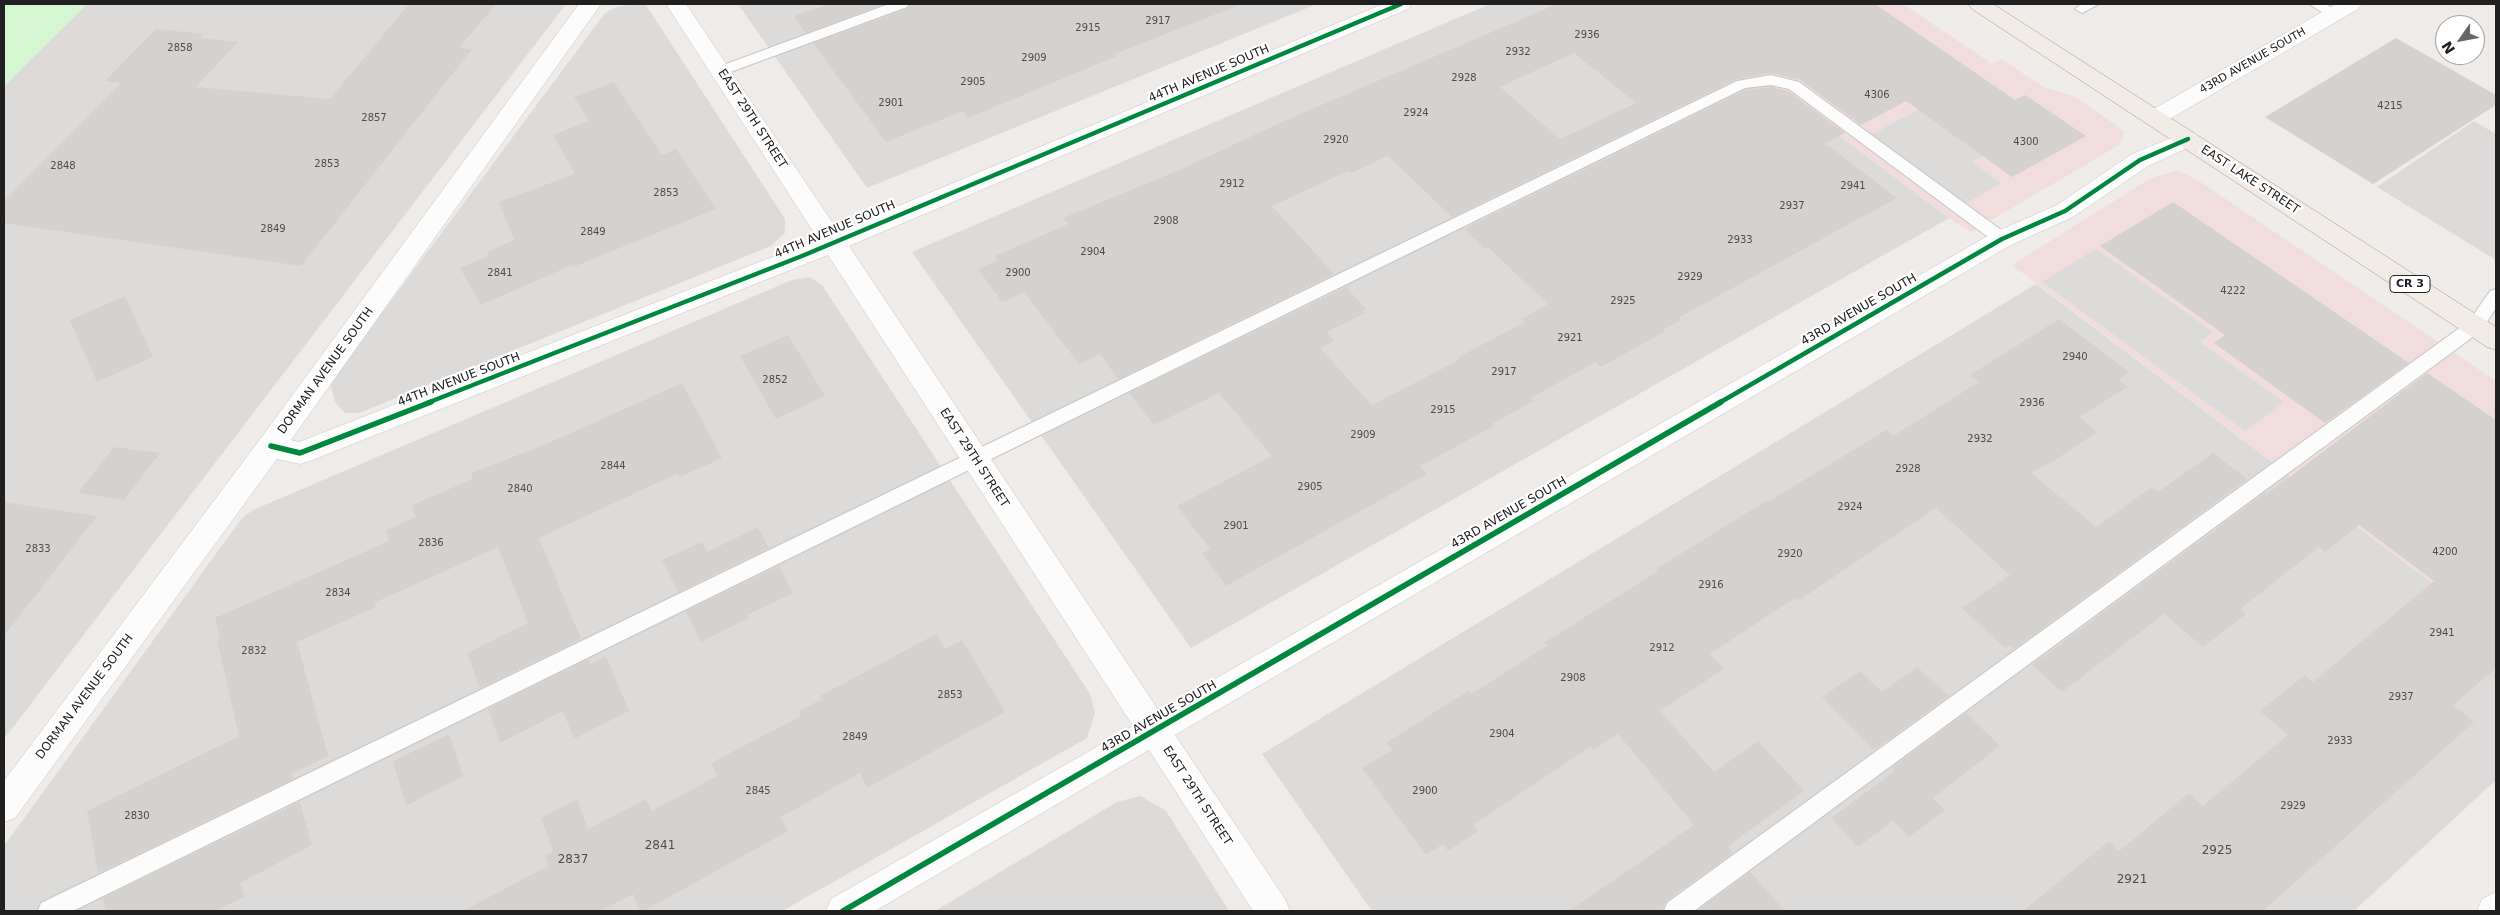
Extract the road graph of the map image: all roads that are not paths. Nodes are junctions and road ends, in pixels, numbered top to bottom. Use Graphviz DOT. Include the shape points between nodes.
graph roads {
  1 [pos="590,4"];
  2 [pos="676,4"];
  3 [pos="902,4"];
  4 [pos="1401,4"];
  5 [pos="1979,4"];
  6 [pos="2334,7"];
  7 [pos="720,71"];
  8 [pos="2155,118"];
  9 [pos="2188,139"];
  10 [pos="2002,239"];
  11 [pos="833,242"];
  12 [pos="2496,294"];
  13 [pos="2476,326"];
  14 [pos="2496,340"];
  15 [pos="271,446"];
  16 [pos="975,459"];
  17 [pos="1155,731"];
  18 [pos="4,807"];
  19 [pos="49,911"];
  20 [pos="843,911"];
  21 [pos="1273,911"];
  22 [pos="1675,911"];
  1 -- 15 [label="street, DORMAN AVENUE SOUTH"];
  2 -- 7 [label="street, EAST 29TH STREET"];
  3 -- 7 [label="lane"];
  4 -- 11 [label="street, 44TH AVENUE SOUTH"];
  5 -- 8 [label="main road, EAST LAKE STREET / CR 3"];
  6 -- 8 [label="street, 43RD AVENUE SOUTH"];
  7 -- 11 [label="street, EAST 29TH STREET"];
  8 -- 9 [label="main road, EAST LAKE STREET / CR 3"];
  9 -- 10 [label="street, 43RD AVENUE SOUTH" via="2140,160 2065,211"];
  9 -- 13 [label="main road, EAST LAKE STREET / CR 3"];
  10 -- 16 [label="lane" via="1794,85 1771,80 1742,84"];
  10 -- 17 [label="street, 43RD AVENUE SOUTH"];
  11 -- 15 [label="street, 44TH AVENUE SOUTH" via="300,453"];
  11 -- 16 [label="street, EAST 29TH STREET"];
  12 -- 13 [label="lane"];
  13 -- 14 [label="main road, EAST LAKE STREET / CR 3"];
  13 -- 22 [label="lane"];
  15 -- 18 [label="street, DORMAN AVENUE SOUTH"];
  16 -- 17 [label="street, EAST 29TH STREET"];
  16 -- 19 [label="lane"];
  17 -- 20 [label="street, 43RD AVENUE SOUTH"];
  17 -- 21 [label="street, EAST 29TH STREET"];
}
